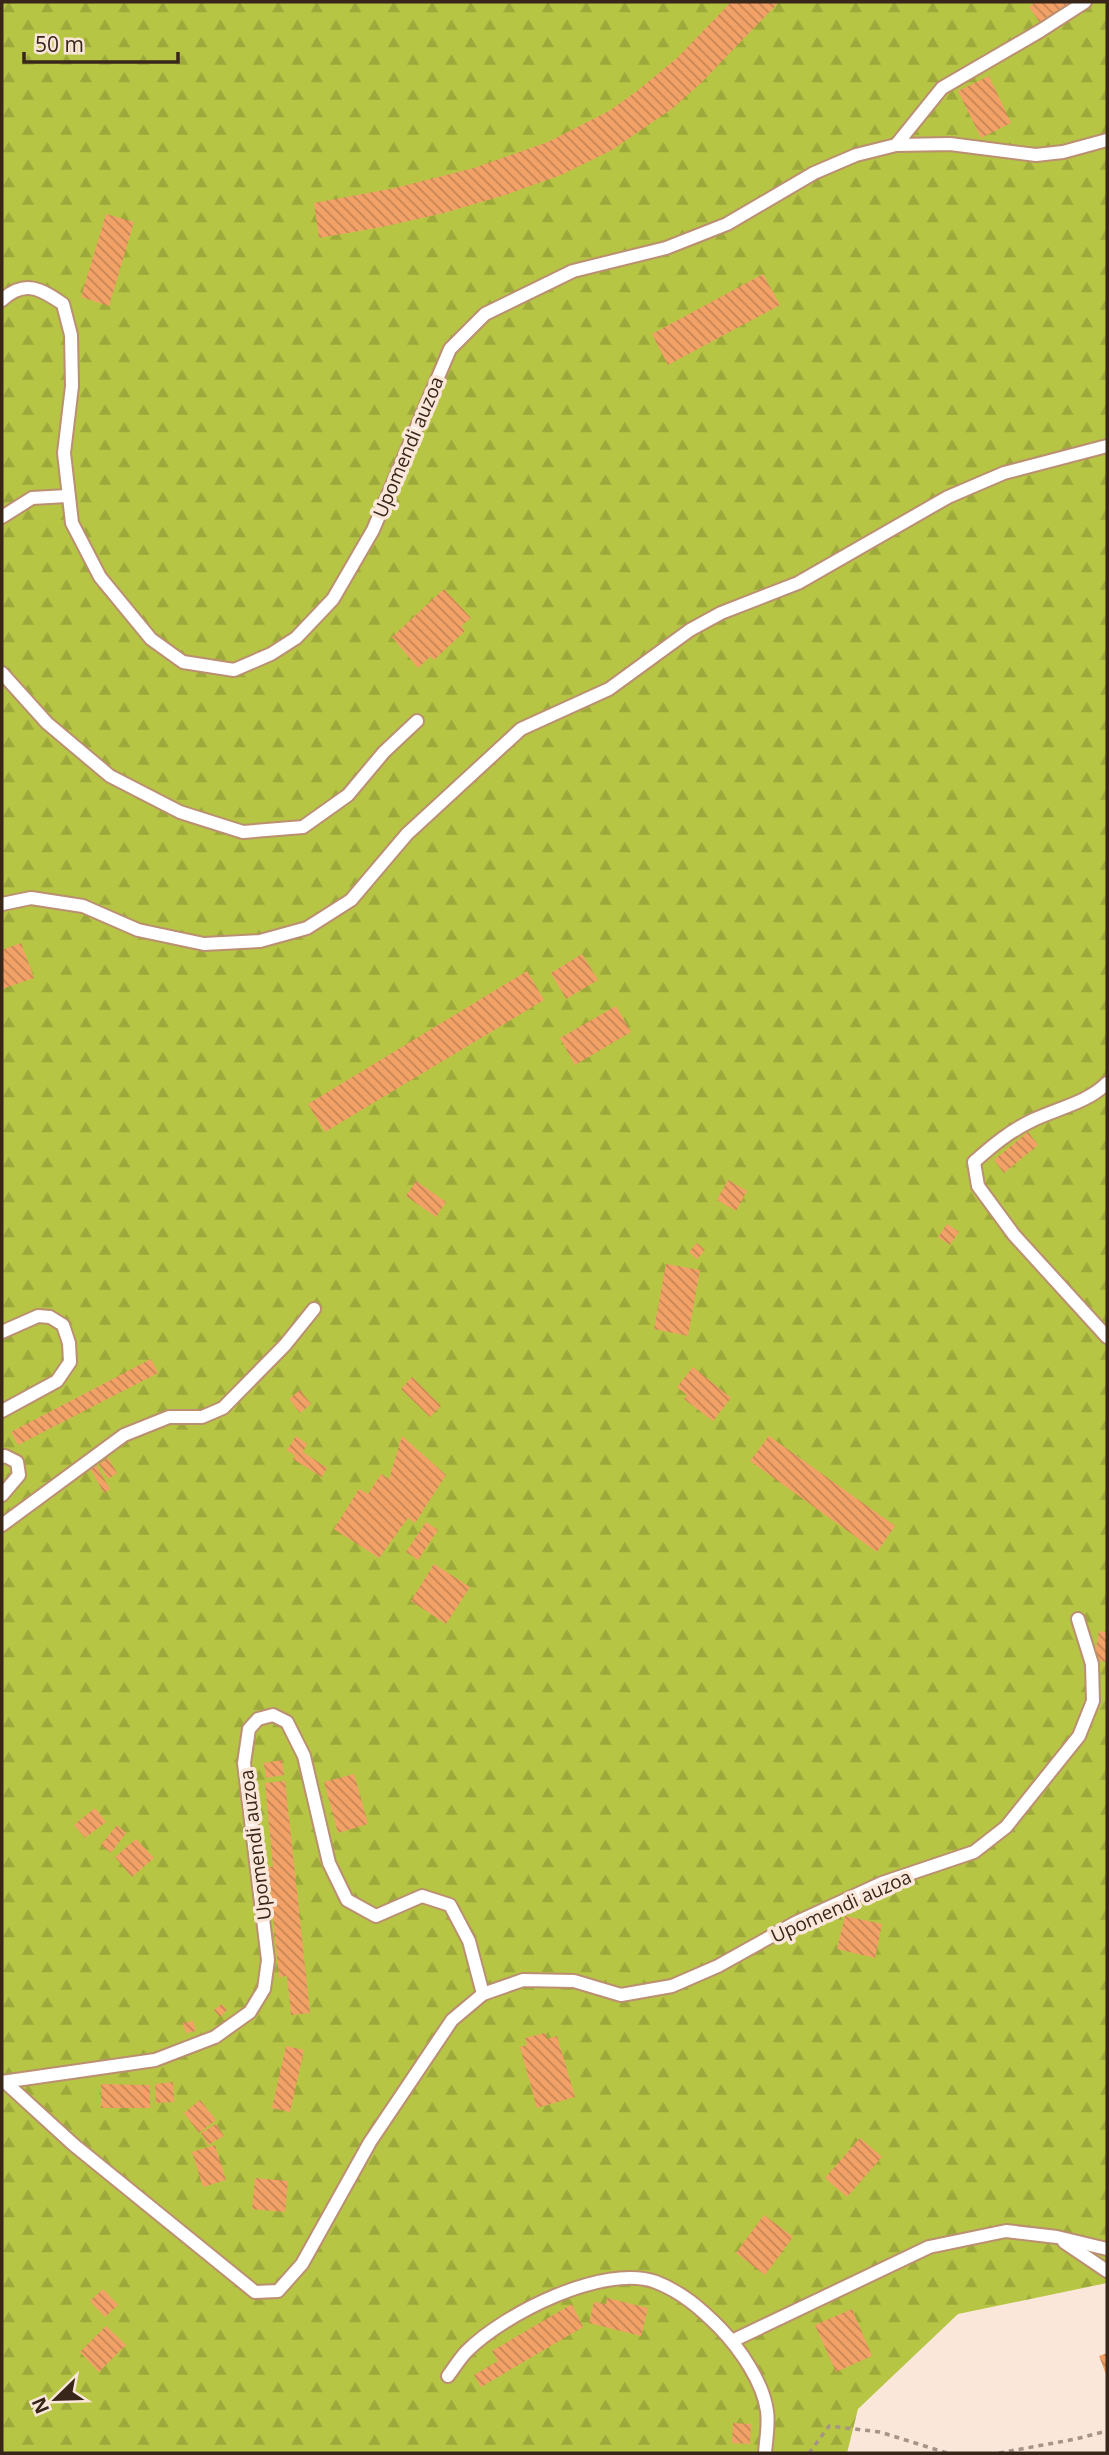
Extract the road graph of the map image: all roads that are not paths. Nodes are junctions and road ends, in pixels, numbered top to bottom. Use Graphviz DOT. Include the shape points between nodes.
graph roads {
  1 [pos="1084,2"];
  2 [pos="1107,140"];
  3 [pos="896,145"];
  4 [pos="2,300"];
  5 [pos="1107,446"];
  6 [pos="67,496"];
  7 [pos="2,517"];
  8 [pos="2,673"];
  9 [pos="417,721"];
  10 [pos="2,904"];
  11 [pos="1107,1083"];
  12 [pos="314,1309"];
  13 [pos="2,1332"];
  14 [pos="1107,1337"];
  15 [pos="2,1411"];
  16 [pos="2,1457"];
  17 [pos="2,1495"];
  18 [pos="2,1525"];
  19 [pos="1078,1619"];
  20 [pos="483,1994"];
  21 [pos="3,2082"];
  22 [pos="1057,2237"];
  23 [pos="1107,2249"];
  24 [pos="1107,2271"];
  25 [pos="732,2341"];
  26 [pos="448,2376"];
  27 [pos="765,2453"];
  1 -- 3 [label="lane" via="942,88"];
  2 -- 3 [label="lane, Upomendi auzoa" via="1036,155 950,144"];
  3 -- 6 [label="lane, Upomendi auzoa" via="814,173 727,224 666,248 573,271 485,314 450,349 373,530 333,599 296,638 234,670 183,662 151,639 100,578 72,523"];
  4 -- 6 [label="lane, Upomendi auzoa" via="25,287 44,290 63,304 71,335 72,386 64,453"];
  5 -- 10 [label="lane" via="1004,473 948,497 799,583 690,630 609,689 521,729 407,834 351,900 307,928 260,942 204,944 138,930 83,906 31,898"];
  6 -- 7 [label="lane" via="32,498"];
  8 -- 9 [label="lane" via="47,723 110,776 180,812 243,832 303,827 348,795"];
  11 -- 14 [label="lane" via="1097,1093 1000,1138 974,1162 978,1186 1014,1235"];
  12 -- 18 [label="lane" via="223,1408 202,1416 169,1417 124,1434"];
  13 -- 15 [label="lane" via="38,1316 50,1317 63,1325 70,1362 57,1381"];
  16 -- 17 [label="lane" via="17,1462 19,1475"];
  19 -- 20 [label="lane, Upomendi auzoa" via="1092,1664 1093,1701 1079,1736 1006,1827 974,1852 882,1883 672,1986 621,1995 574,1981 523,1980"];
  20 -- 21 [label="lane, Upomendi auzoa" via="452,2020 370,2142 302,2264 278,2291 255,2292"];
  20 -- 21 [label="lane, Upomendi auzoa" via="469,1941 450,1905 422,1896 376,1916 347,1900 329,1863 304,1756 286,1722 273,1715 258,1719 249,1730 244,1763 268,1960 264,1989 250,2012 215,2038 155,2060"];
  22 -- 23 [label="lane"];
  22 -- 24 [label="lane"];
  22 -- 25 [label="lane" via="1006,2231 929,2247"];
  25 -- 26 [label="lane" via="697,2304 654,2281 614,2277 572,2288 510,2319 467,2351"];
  25 -- 27 [label="lane" via="753,2373 767,2411"];
}
